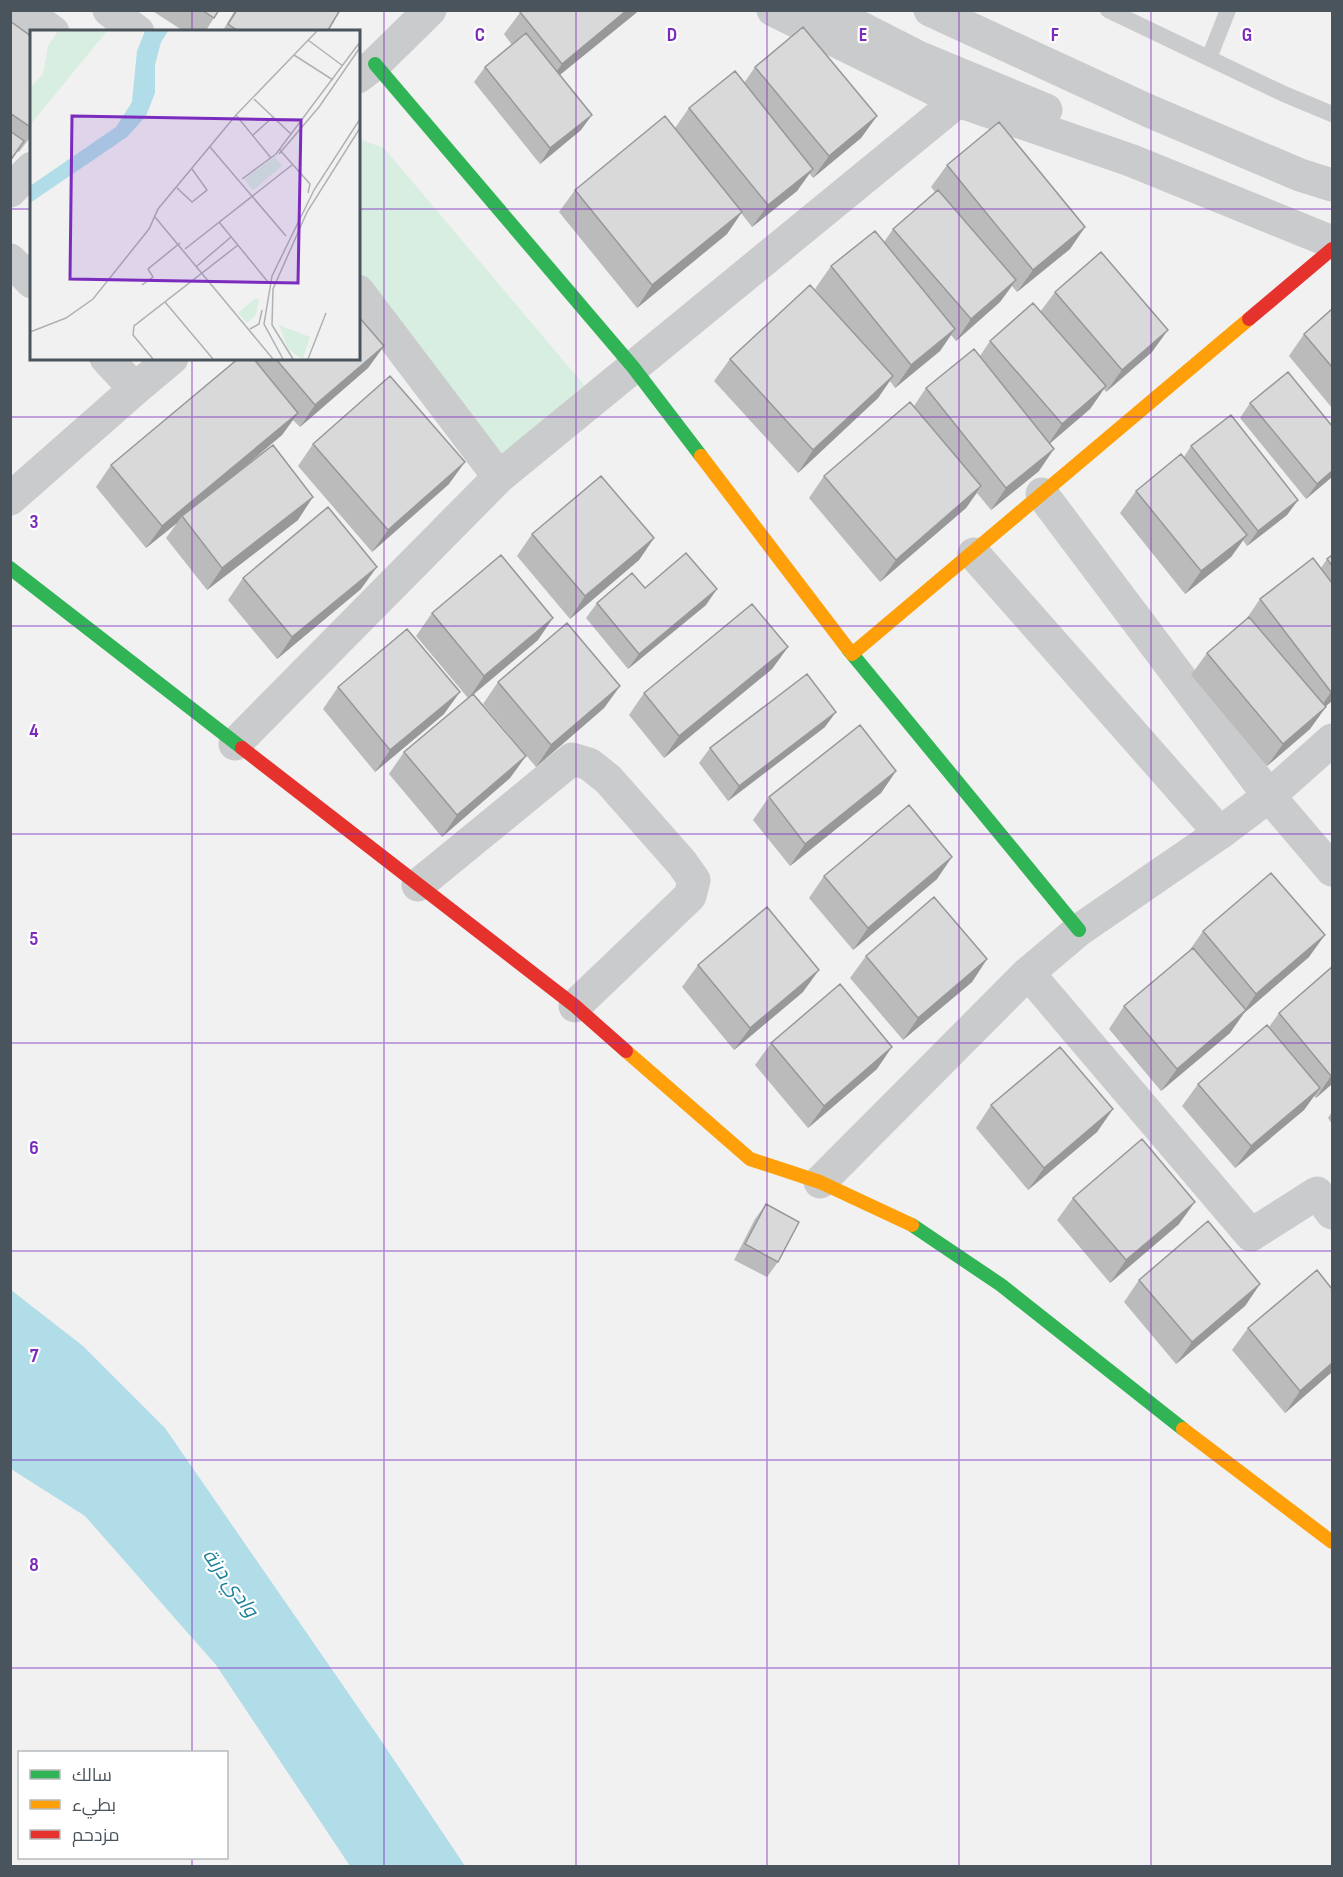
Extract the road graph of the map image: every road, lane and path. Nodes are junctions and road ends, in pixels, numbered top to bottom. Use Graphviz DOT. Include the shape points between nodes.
graph roads {
  1 [pos="22,10"];
  2 [pos="110,10"];
  3 [pos="430,10"];
  4 [pos="773,10"];
  5 [pos="826,10"];
  6 [pos="930,10"];
  7 [pos="1108,10"];
  8 [pos="1228,10"];
  9 [pos="49,30"];
  10 [pos="135,30"];
  11 [pos="1209,58"];
  12 [pos="367,71"];
  13 [pos="958,101"];
  14 [pos="1332,114"];
  15 [pos="30,170"];
  16 [pos="1332,185"];
  17 [pos="10,191"];
  18 [pos="1332,223"];
  19 [pos="1332,242"];
  20 [pos="1332,249"];
  21 [pos="10,260"];
  22 [pos="30,280"];
  23 [pos="360,294"];
  24 [pos="108,360"];
  25 [pos="170,360"];
  26 [pos="633,367"];
  27 [pos="135,389"];
  28 [pos="499,477"];
  29 [pos="1042,494"];
  30 [pos="10,499"];
  31 [pos="974,554"];
  32 [pos="10,568"];
  33 [pos="852,654"];
  34 [pos="1332,740"];
  35 [pos="235,744"];
  36 [pos="1269,796"];
  37 [pos="1220,833"];
  38 [pos="1332,870"];
  39 [pos="418,885"];
  40 [pos="1079,930"];
  41 [pos="1028,973"];
  42 [pos="575,1006"];
  43 [pos="820,1182"];
  44 [pos="1332,1214"];
  45 [pos="1332,1542"];
  1 -- 9 [label="street"];
  2 -- 10 [label="street"];
  3 -- 12 [label="street"];
  4 -- 13 [label="street"];
  5 -- 18 [label="street" via="918,57 1289,212"];
  6 -- 16 [label="street" via="1149,111"];
  7 -- 11 [label="lane"];
  8 -- 11 [label="lane"];
  11 -- 14 [label="lane"];
  12 -- 26 [label="street"];
  13 -- 19 [label="street" via="1130,160"];
  13 -- 26 [label="street"];
  15 -- 17 [label="street"];
  20 -- 29 [label="street"];
  21 -- 22 [label="street"];
  23 -- 28 [label="street"];
  24 -- 27 [label="street"];
  25 -- 27 [label="street"];
  26 -- 28 [label="street"];
  26 -- 33 [label="street"];
  27 -- 30 [label="street"];
  28 -- 35 [label="street"];
  29 -- 31 [label="street"];
  29 -- 36 [label="street"];
  31 -- 33 [label="street"];
  31 -- 37 [label="street"];
  32 -- 35 [label="street"];
  33 -- 40 [label="street"];
  34 -- 36 [label="street"];
  35 -- 39 [label="street"];
  36 -- 37 [label="street"];
  36 -- 38 [label="street"];
  37 -- 40 [label="street"];
  39 -- 42 [label="street"];
  39 -- 42 [label="street" via="572,759 589,764 608,779 694,880 690,896"];
  40 -- 41 [label="street"];
  41 -- 43 [label="street"];
  41 -- 44 [label="street" via="1251,1235 1317,1193"];
  42 -- 43 [label="street" via="750,1159"];
  43 -- 45 [label="street" via="938,1240"];
}
